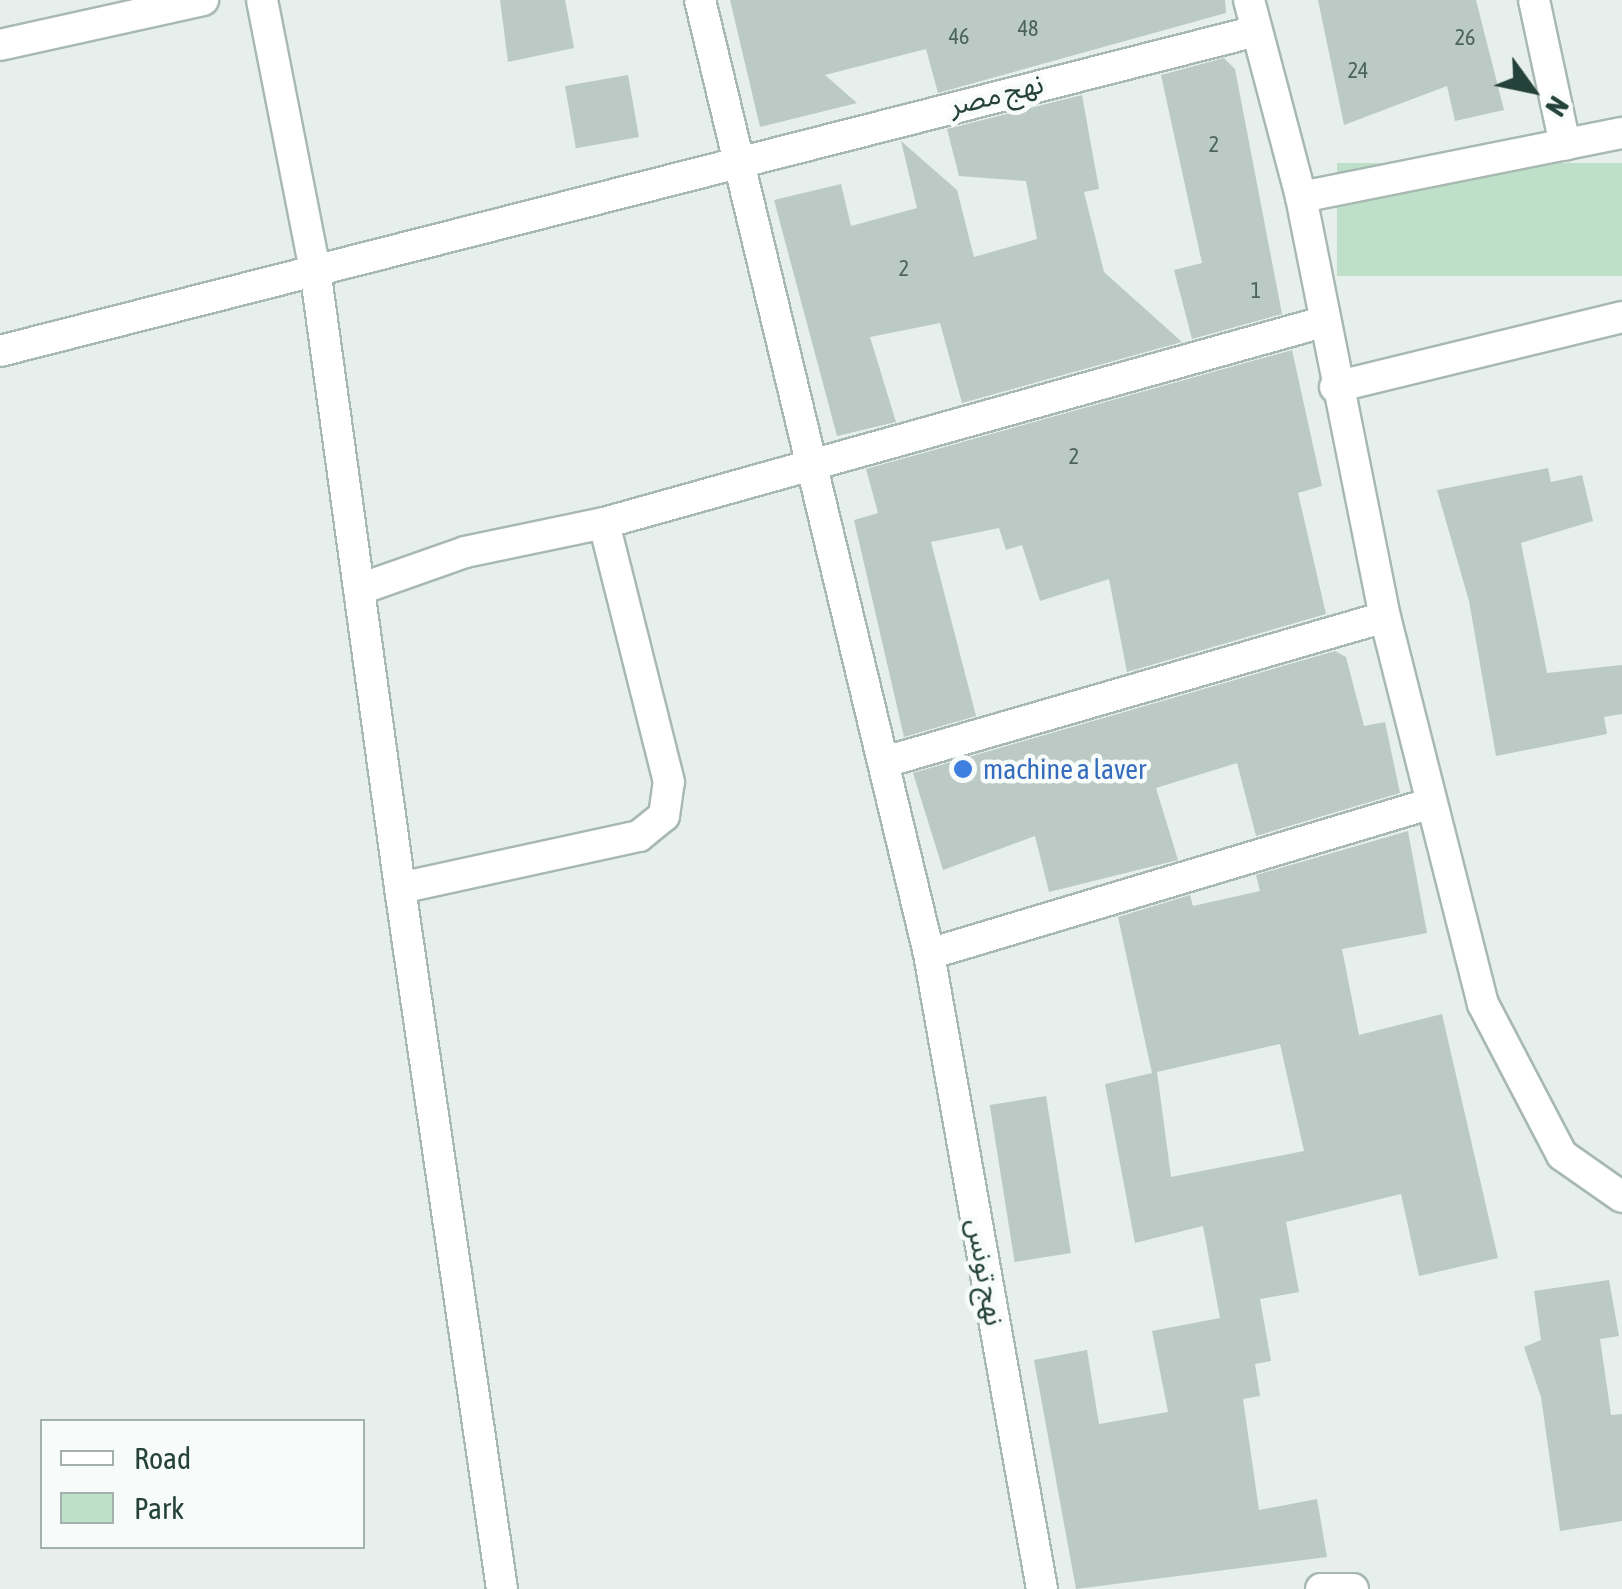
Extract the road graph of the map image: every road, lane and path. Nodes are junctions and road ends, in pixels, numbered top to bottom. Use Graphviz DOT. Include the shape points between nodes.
graph roads {
  1 [pos="203,0"];
  2 [pos="262,0"];
  3 [pos="700,0"];
  4 [pos="1248,0"];
  5 [pos="1534,0"];
  6 [pos="1256,31"];
  7 [pos="0,45"];
  8 [pos="1622,133"];
  9 [pos="1566,146"];
  10 [pos="735,157"];
  11 [pos="1301,197"];
  12 [pos="315,269"];
  13 [pos="1622,317"];
  14 [pos="1323,322"];
  15 [pos="0,350"];
  16 [pos="1334,387"];
  17 [pos="815,466"];
  18 [pos="604,523"];
  19 [pos="363,588"];
  20 [pos="1385,617"];
  21 [pos="888,761"];
  22 [pos="1429,804"];
  23 [pos="400,888"];
  24 [pos="930,954"];
  25 [pos="1622,1197"];
  26 [pos="502,1589"];
  27 [pos="1042,1589"];
  28 [pos="1321,1589"];
  29 [pos="1353,1589"];
  1 -- 7 [label="street"];
  2 -- 12 [label="street"];
  3 -- 10 [label="street, نهج تونس"];
  4 -- 6 [label="street"];
  5 -- 9 [label="street"];
  6 -- 10 [label="street, نهج مصر"];
  6 -- 11 [label="street"];
  8 -- 9 [label="street"];
  9 -- 11 [label="street"];
  10 -- 12 [label="street, نهج مصر"];
  10 -- 17 [label="street, نهج تونس"];
  11 -- 14 [label="street"];
  12 -- 15 [label="street, نهج مصر"];
  12 -- 19 [label="street"];
  13 -- 16 [label="street"];
  14 -- 16 [label="street"];
  14 -- 17 [label="street"];
  16 -- 20 [label="street"];
  17 -- 18 [label="street"];
  17 -- 21 [label="street, نهج تونس"];
  18 -- 19 [label="street" via="465,552"];
  18 -- 23 [label="street" via="668,782 664,816 639,836"];
  19 -- 23 [label="street"];
  20 -- 21 [label="street"];
  20 -- 22 [label="street"];
  21 -- 24 [label="street, نهج تونس"];
  22 -- 24 [label="street"];
  22 -- 25 [label="street" via="1483,1004 1536,1117 1592,1184"];
  23 -- 26 [label="street"];
  24 -- 27 [label="street, نهج تونس"];
  28 -- 29 [label="street"];
}
